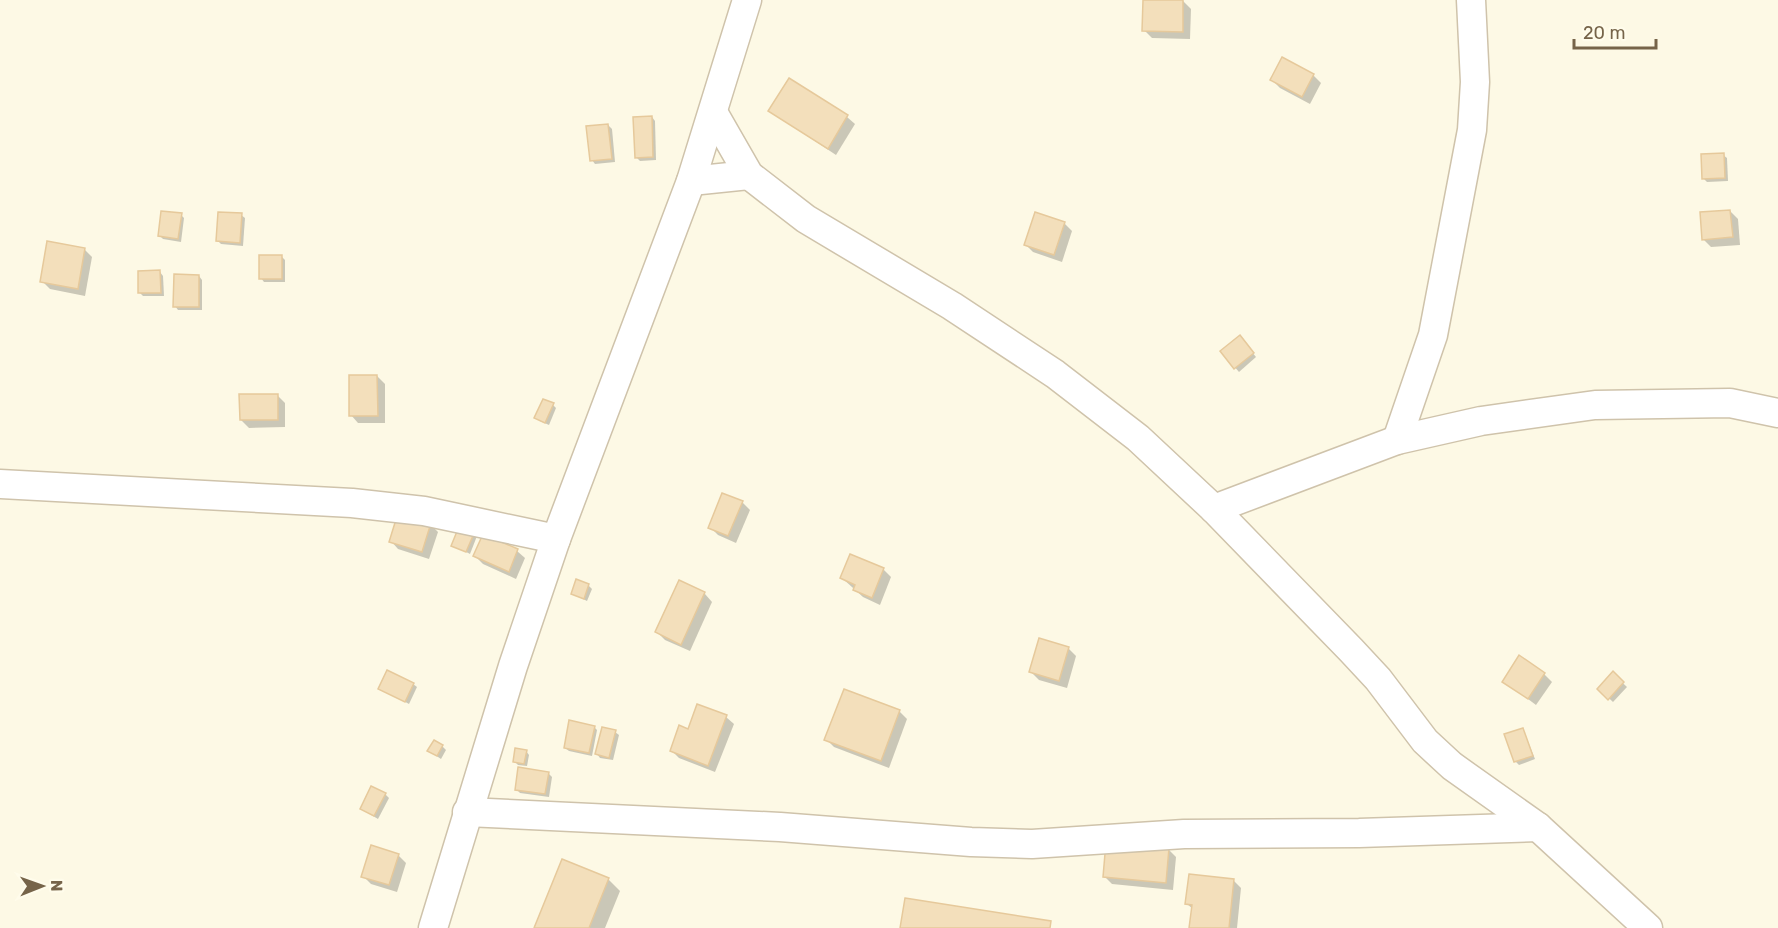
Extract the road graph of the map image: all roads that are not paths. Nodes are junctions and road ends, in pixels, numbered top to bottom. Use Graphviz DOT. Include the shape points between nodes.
graph roads {
  1 [pos="747,0"];
  2 [pos="1471,0"];
  3 [pos="714,114"];
  4 [pos="749,176"];
  5 [pos="691,181"];
  6 [pos="1778,413"];
  7 [pos="1397,441"];
  8 [pos="0,484"];
  9 [pos="1214,509"];
  10 [pos="556,539"];
  11 [pos="467,812"];
  12 [pos="1538,828"];
  13 [pos="433,928"];
  14 [pos="1648,928"];
  1 -- 3 [label="street"];
  2 -- 7 [label="street" via="1475,82 1472,130 1432,335"];
  3 -- 4 [label="street"];
  3 -- 5 [label="street"];
  4 -- 5 [label="street"];
  4 -- 9 [label="street" via="806,219 952,306 1055,374 1138,438"];
  5 -- 10 [label="street"];
  6 -- 7 [label="street" via="1730,403 1595,405 1481,421"];
  7 -- 9 [label="street"];
  8 -- 10 [label="street" via="352,503 424,511"];
  9 -- 12 [label="street" via="1378,679 1425,741 1452,766"];
  10 -- 11 [label="street"];
  11 -- 12 [label="street" via="1032,844 1184,834"];
  11 -- 13 [label="street"];
  12 -- 14 [label="street"];
}
